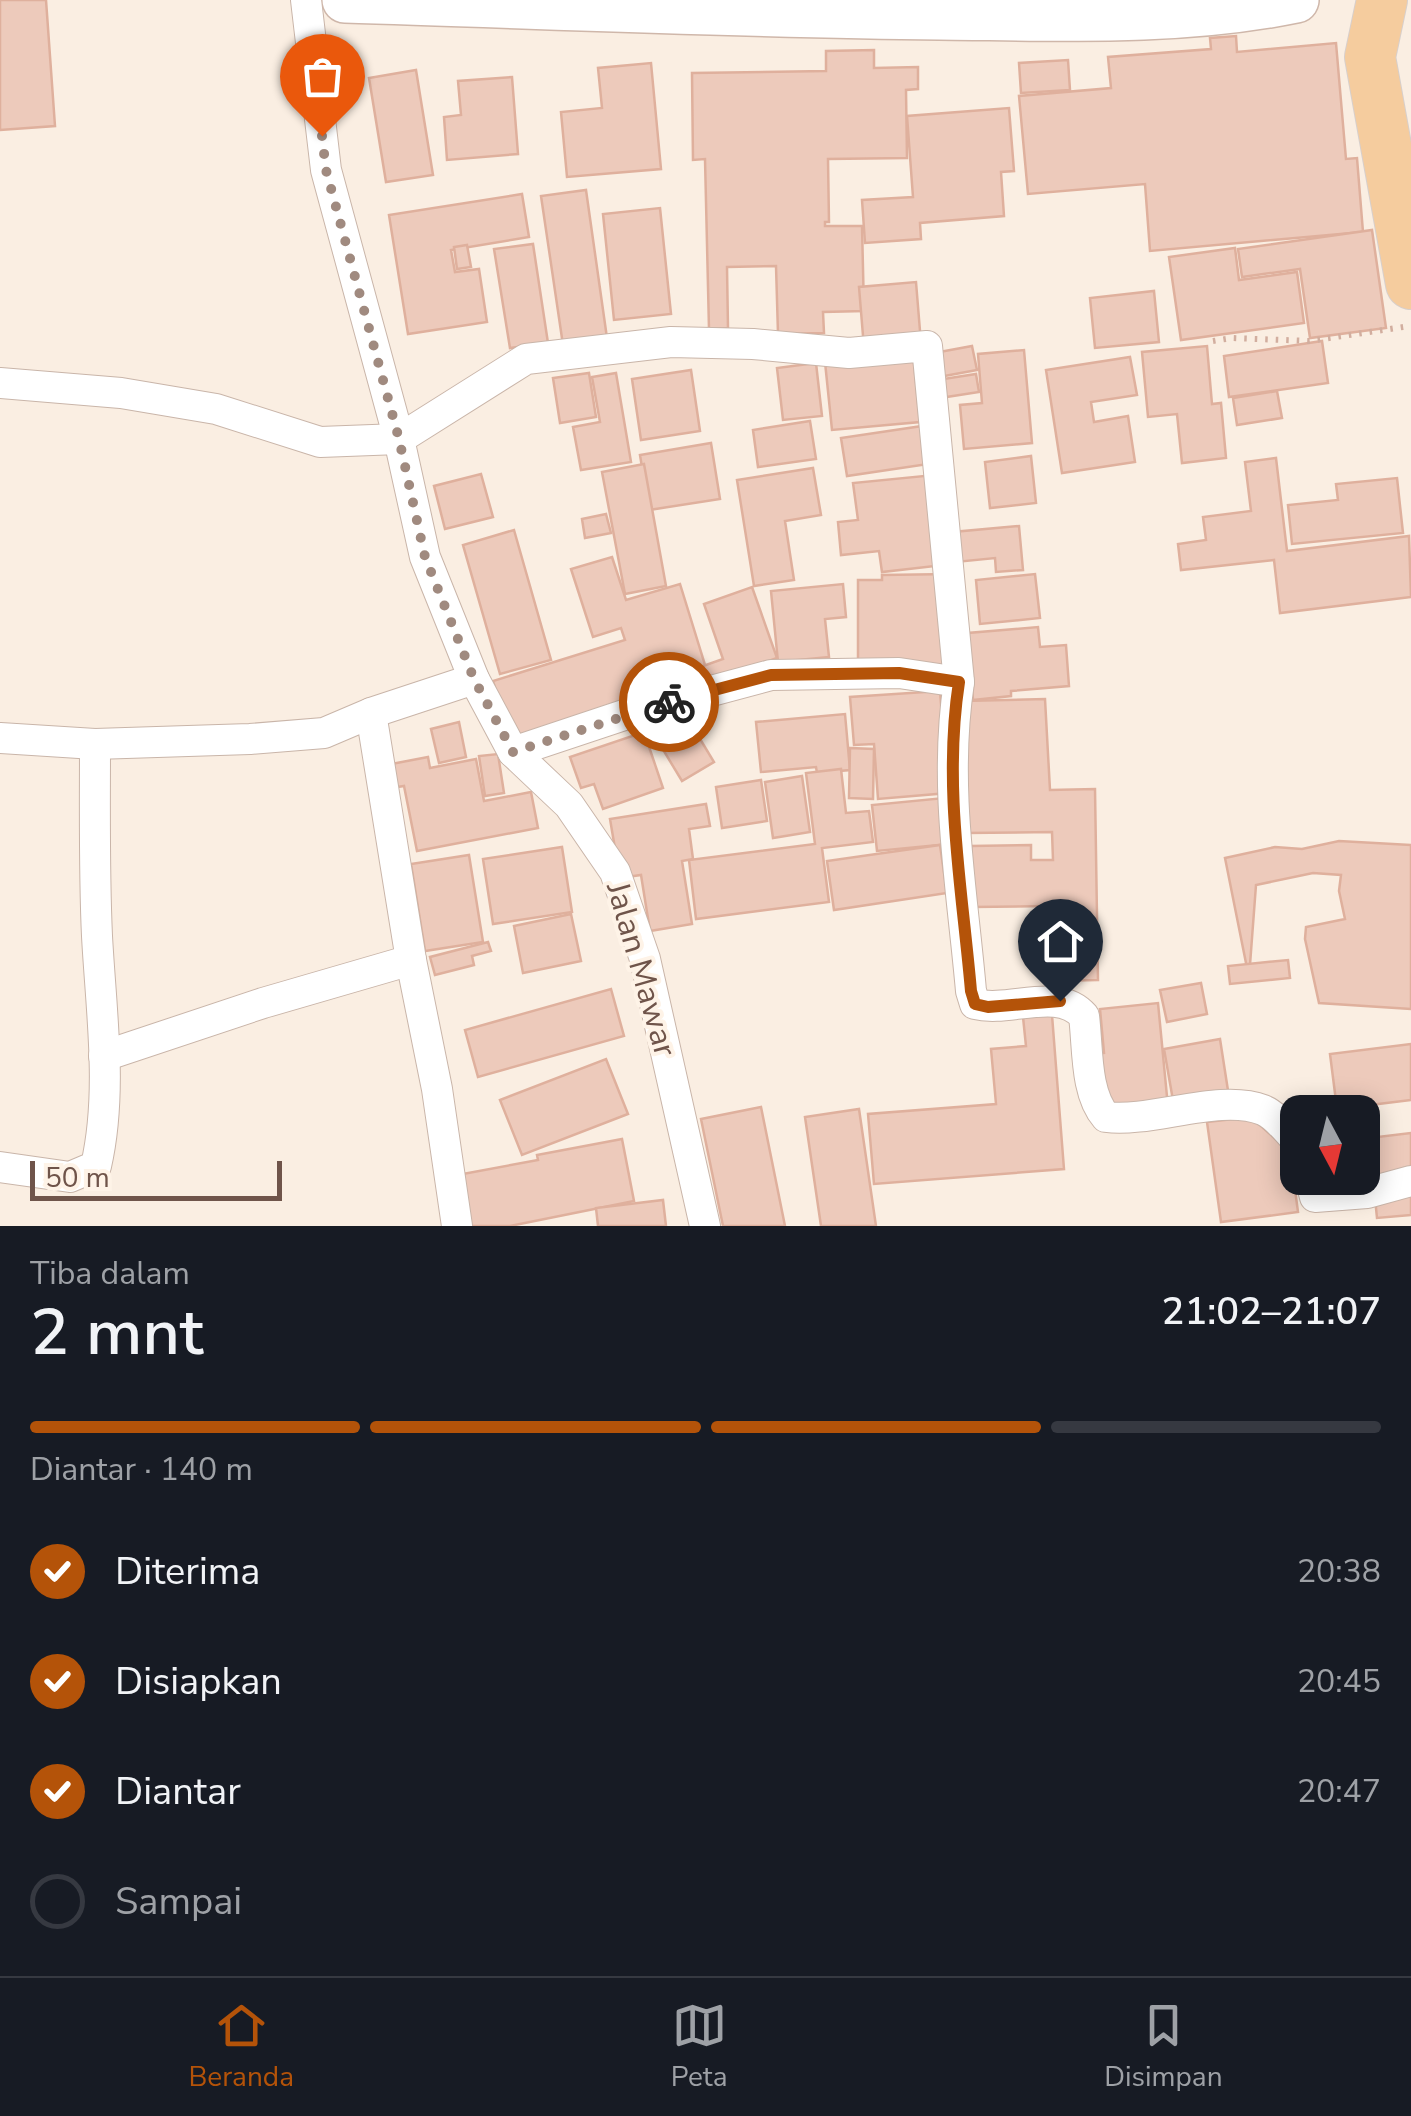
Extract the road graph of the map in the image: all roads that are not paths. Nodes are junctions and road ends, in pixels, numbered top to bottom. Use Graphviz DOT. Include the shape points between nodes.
graph roads {
  1 [pos="306,0"];
  2 [pos="345,0"];
  3 [pos="1296,0"];
  4 [pos="1382,0"];
  5 [pos="1411,284"];
  6 [pos="0,383"];
  7 [pos="399,439"];
  8 [pos="474,679"];
  9 [pos="959,682"];
  10 [pos="370,714"];
  11 [pos="0,738"];
  12 [pos="95,744"];
  13 [pos="513,752"];
  14 [pos="411,960"];
  15 [pos="104,1056"];
  16 [pos="1280,1125"];
  17 [pos="0,1167"];
  18 [pos="1411,1181"];
  19 [pos="1380,1189"];
  20 [pos="457,1226"];
  21 [pos="705,1226"];
  1 -- 7 [label="street, Jalan Mawar" via="326,170"];
  2 -- 3 [label="street" via="1099,18"];
  4 -- 5 [label="main road" via="1370,58"];
  6 -- 7 [label="street" via="216,409 320,442"];
  7 -- 8 [label="street, Jalan Mawar" via="425,557"];
  7 -- 9 [label="street" via="526,359 671,342 849,352 926,346"];
  8 -- 10 [label="street"];
  8 -- 13 [label="street, Jalan Mawar"];
  9 -- 13 [label="street" via="899,673 771,675"];
  9 -- 16 [label="street" via="953,722 955,851 975,1004 1060,1001 1076,1007 1084,1016 1093,1090 1106,1118 1248,1107 1266,1111"];
  10 -- 12 [label="street" via="324,733"];
  10 -- 14 [label="street"];
  11 -- 12 [label="street"];
  12 -- 15 [label="street"];
  13 -- 21 [label="street, Jalan Mawar" via="569,805 616,872 645,959"];
  14 -- 15 [label="street"];
  14 -- 20 [label="street"];
  15 -- 17 [label="street" via="96,1166 70,1177"];
  18 -- 19 [label="street"];
}
